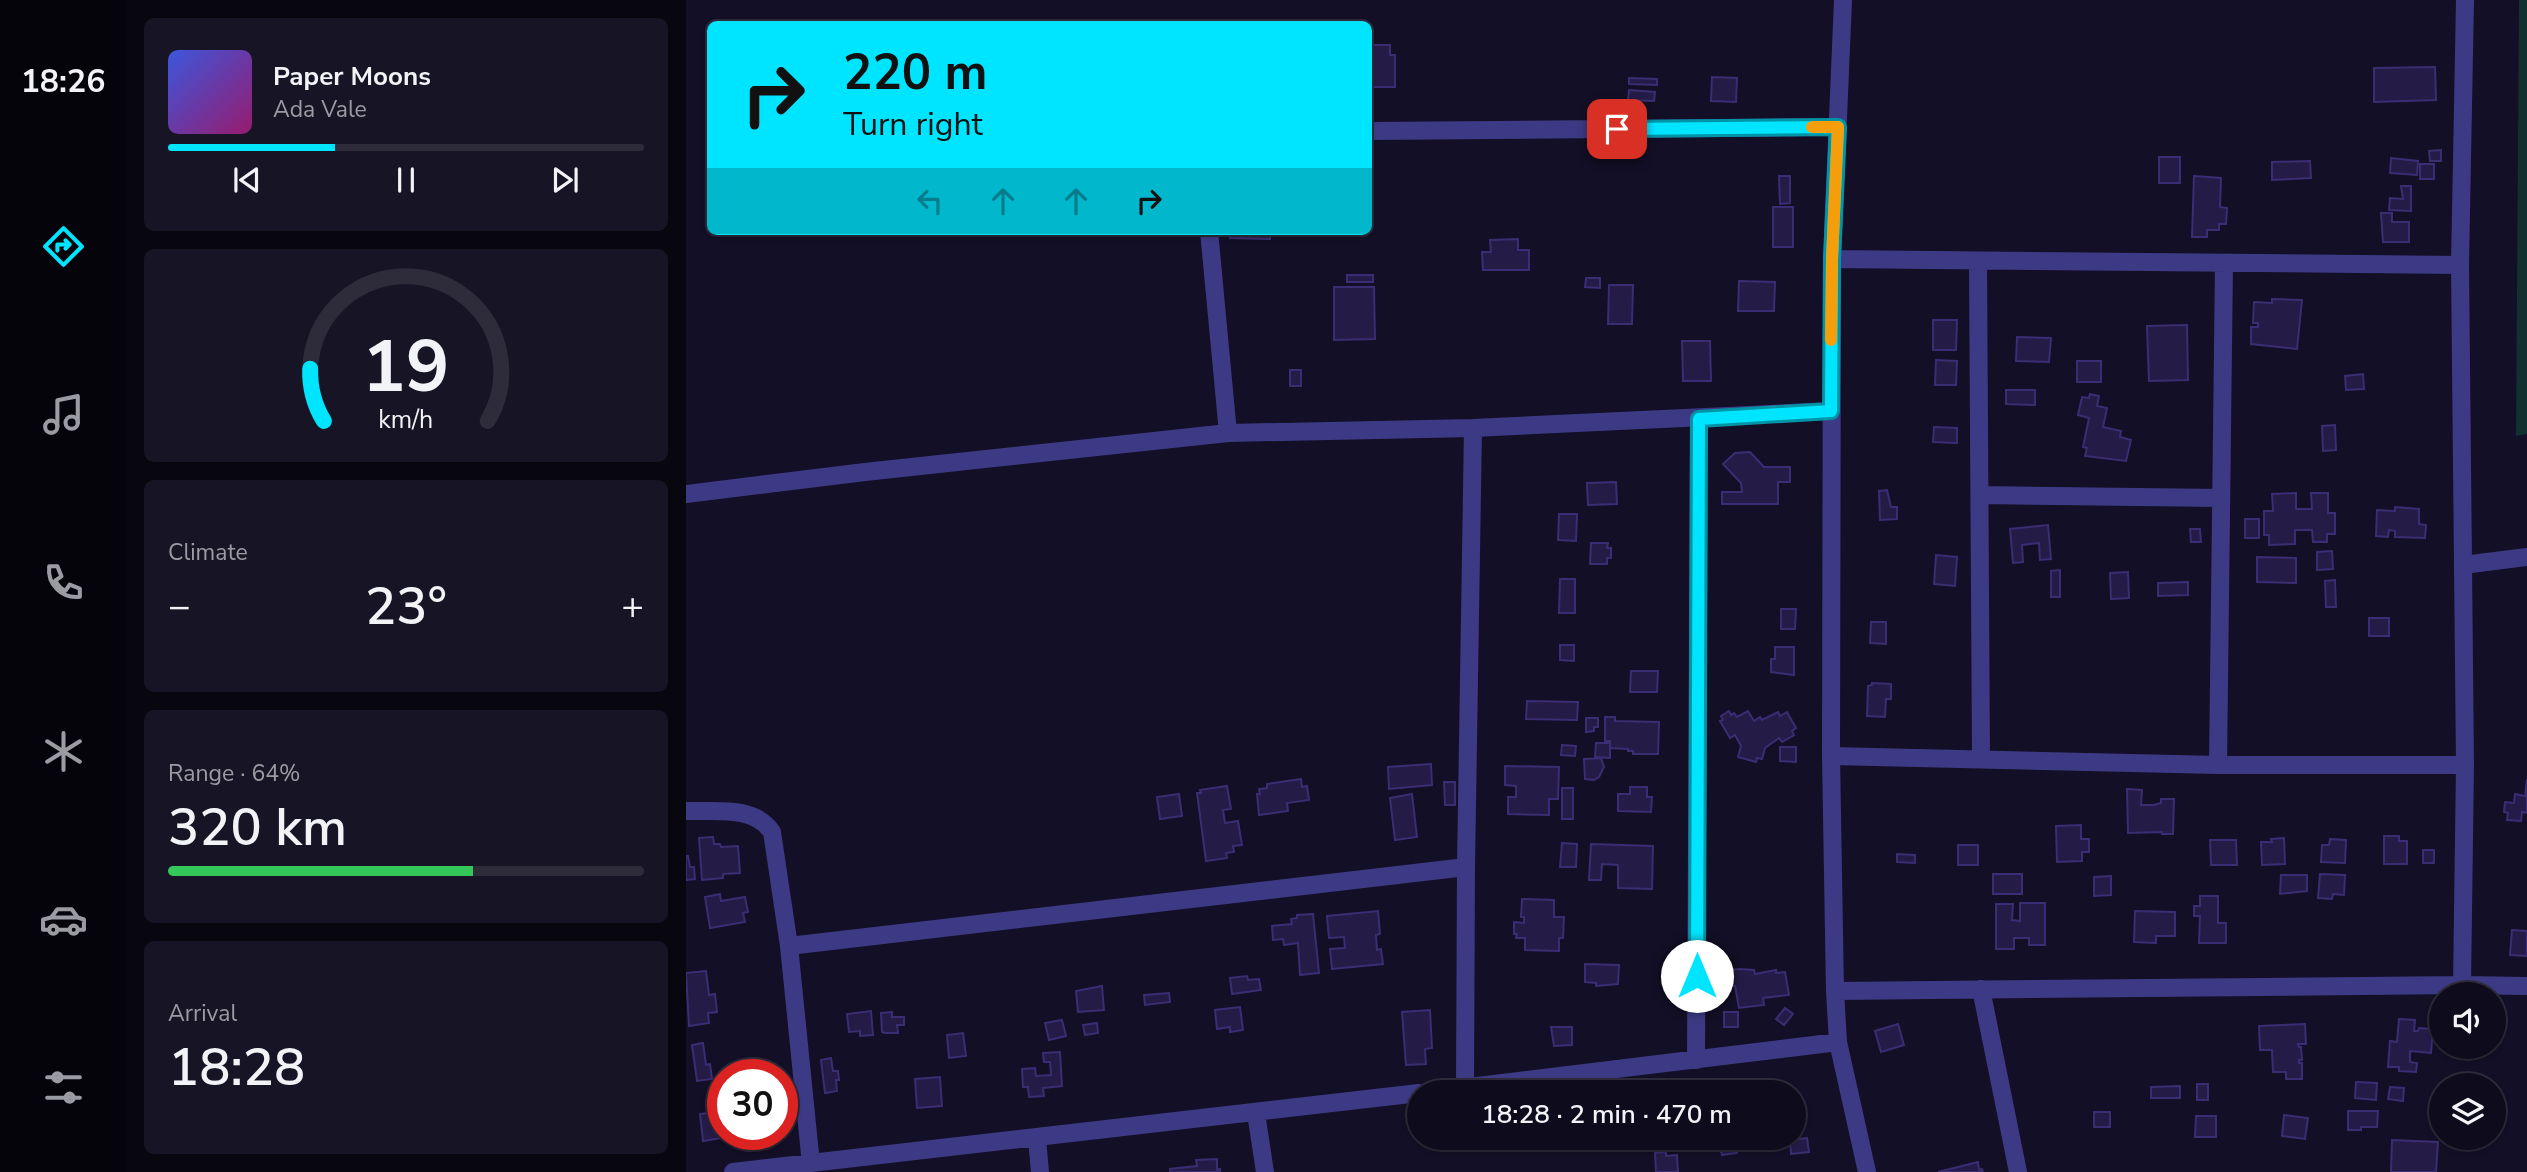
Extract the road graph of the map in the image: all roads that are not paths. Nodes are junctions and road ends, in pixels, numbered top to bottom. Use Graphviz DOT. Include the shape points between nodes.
graph roads {
  1 [pos="1843,0"];
  2 [pos="2465,0"];
  3 [pos="1838,127"];
  4 [pos="1372,131"];
  5 [pos="1209,235"];
  6 [pos="1832,259"];
  7 [pos="1978,261"];
  8 [pos="2224,263"];
  9 [pos="2460,265"];
  10 [pos="1831,411"];
  11 [pos="1699,419"];
  12 [pos="1473,428"];
  13 [pos="1228,433"];
  14 [pos="686,494"];
  15 [pos="1980,495"];
  16 [pos="2221,498"];
  17 [pos="2527,557"];
  18 [pos="2463,565"];
  19 [pos="1831,756"];
  20 [pos="1981,759"];
  21 [pos="2217,765"];
  22 [pos="2465,765"];
  23 [pos="686,811"];
  24 [pos="1466,867"];
  25 [pos="789,946"];
  26 [pos="2462,982"];
  27 [pos="2429,985"];
  28 [pos="2506,986"];
  29 [pos="2527,986"];
  30 [pos="1981,989"];
  31 [pos="1835,991"];
  32 [pos="1838,1042"];
  33 [pos="1696,1060"];
  34 [pos="1465,1080"];
  35 [pos="1531,1080"];
  36 [pos="1407,1094"];
  37 [pos="1256,1113"];
  38 [pos="1037,1138"];
  39 [pos="811,1164"];
  40 [pos="733,1172"];
  41 [pos="1040,1172"];
  42 [pos="1265,1172"];
  43 [pos="1867,1172"];
  44 [pos="2018,1172"];
  1 -- 3 [label="street"];
  2 -- 9 [label="street"];
  3 -- 4 [label="street"];
  3 -- 6 [label="street"];
  5 -- 13 [label="street"];
  6 -- 7 [label="street"];
  6 -- 10 [label="street"];
  7 -- 8 [label="street"];
  7 -- 15 [label="street"];
  8 -- 9 [label="street"];
  8 -- 16 [label="street"];
  9 -- 18 [label="street"];
  10 -- 11 [label="street"];
  10 -- 19 [label="street"];
  11 -- 12 [label="street"];
  11 -- 33 [label="street"];
  12 -- 13 [label="street"];
  12 -- 24 [label="street"];
  13 -- 14 [label="street"];
  15 -- 16 [label="street"];
  15 -- 20 [label="street"];
  16 -- 21 [label="street"];
  17 -- 18 [label="street"];
  18 -- 22 [label="street"];
  19 -- 20 [label="street"];
  19 -- 31 [label="street"];
  20 -- 21 [label="street"];
  21 -- 22 [label="street"];
  22 -- 26 [label="street"];
  23 -- 25 [label="street" via="749,813 767,825 775,843"];
  24 -- 25 [label="street"];
  24 -- 34 [label="street"];
  25 -- 39 [label="street"];
  27 -- 30 [label="street"];
  28 -- 29 [label="street"];
  30 -- 31 [label="street"];
  30 -- 44 [label="street"];
  31 -- 32 [label="street"];
  32 -- 33 [label="street"];
  32 -- 43 [label="street"];
  33 -- 35 [label="street"];
  36 -- 37 [label="street"];
  37 -- 38 [label="street"];
  37 -- 42 [label="street"];
  38 -- 39 [label="street"];
  38 -- 41 [label="street"];
  39 -- 40 [label="street"];
}
